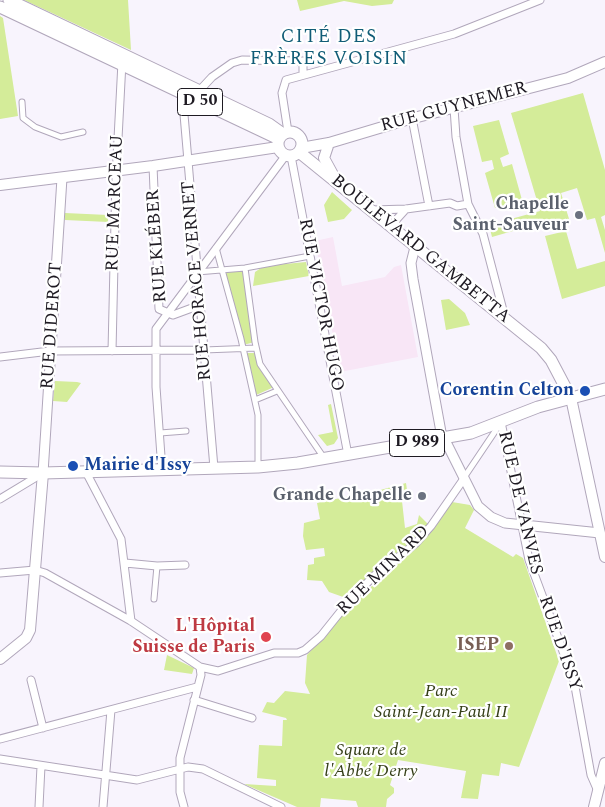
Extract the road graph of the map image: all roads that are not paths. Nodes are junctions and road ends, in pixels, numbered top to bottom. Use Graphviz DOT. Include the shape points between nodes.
graph roads {
  1 [pos="9,0"];
  2 [pos="540,0"];
  3 [pos="0,7"];
  4 [pos="122,59"];
  5 [pos="605,62"];
  6 [pos="303,75"];
  7 [pos="199,90"];
  8 [pos="186,95"];
  9 [pos="22,102"];
  10 [pos="454,108"];
  11 [pos="412,118"];
  12 [pos="83,132"];
  13 [pos="329,143"];
  14 [pos="288,145"];
  15 [pos="188,161"];
  16 [pos="153,166"];
  17 [pos="117,170"];
  18 [pos="62,178"];
  19 [pos="336,181"];
  20 [pos="0,185"];
  21 [pos="468,204"];
  22 [pos="429,206"];
  23 [pos="406,209"];
  24 [pos="372,210"];
  25 [pos="395,230"];
  26 [pos="415,247"];
  27 [pos="216,248"];
  28 [pos="310,256"];
  29 [pos="245,268"];
  30 [pos="222,270"];
  31 [pos="197,272"];
  32 [pos="200,305"];
  33 [pos="167,313"];
  34 [pos="505,318"];
  35 [pos="256,348"];
  36 [pos="243,349"];
  37 [pos="204,350"];
  38 [pos="50,351"];
  39 [pos="112,352"];
  40 [pos="156,352"];
  41 [pos="0,357"];
  42 [pos="605,389"];
  43 [pos="277,391"];
  44 [pos="571,398"];
  45 [pos="254,400"];
  46 [pos="501,422"];
  47 [pos="186,431"];
  48 [pos="160,433"];
  49 [pos="443,439"];
  50 [pos="348,455"];
  51 [pos="325,459"];
  52 [pos="258,467"];
  53 [pos="214,468"];
  54 [pos="162,470"];
  55 [pos="0,472"];
  56 [pos="86,472"];
  57 [pos="43,473"];
  58 [pos="463,480"];
  59 [pos="0,499"];
  60 [pos="523,526"];
  61 [pos="600,533"];
  62 [pos="605,557"];
  63 [pos="125,563"];
  64 [pos="185,565"];
  65 [pos="156,566"];
  66 [pos="35,570"];
  67 [pos="0,573"];
  68 [pos="538,584"];
  69 [pos="154,599"];
  70 [pos="131,622"];
  71 [pos="0,659"];
  72 [pos="200,667"];
  73 [pos="31,680"];
  74 [pos="197,687"];
  75 [pos="194,700"];
  76 [pos="111,710"];
  77 [pos="252,718"];
  78 [pos="43,728"];
  79 [pos="0,739"];
  80 [pos="0,759"];
  81 [pos="605,763"];
  82 [pos="41,766"];
  83 [pos="180,769"];
  84 [pos="105,773"];
  85 [pos="598,791"];
  86 [pos="40,807"];
  87 [pos="103,807"];
  88 [pos="184,807"];
  89 [pos="281,807"];
  90 [pos="594,807"];
  1 -- 4 [label="main road, D 50"];
  2 -- 6 [label="street" via="454,34"];
  3 -- 4 [label="main road, D 50"];
  4 -- 7 [label="main road, D 50"];
  4 -- 8 [label="main road, D 50"];
  4 -- 17 [label="street, RUE MARCEAU"];
  5 -- 10 [label="main road, RUE GUYNEMER" via="568,78"];
  6 -- 7 [label="street" via="303,61 242,60 212,76"];
  6 -- 14 [label="street, RUE VICTOR HUGO" via="286,80 282,93"];
  7 -- 14 [label="main road, D 50" via="271,125"];
  8 -- 14 [label="main road, D 50"];
  8 -- 15 [label="street, RUE HORACE VERNET"];
  9 -- 12 [label="street" via="23,118 35,127 61,137"];
  10 -- 11 [label="main road, RUE GUYNEMER"];
  10 -- 21 [label="street"];
  11 -- 13 [label="main road, RUE GUYNEMER"];
  11 -- 22 [label="street"];
  13 -- 14 [label="main road, RUE GUYNEMER"];
  13 -- 19 [label="main road" via="324,158"];
  14 -- 15 [label="main road, RUE GUYNEMER"];
  14 -- 19 [label="main road, BOULEVARD GAMBETTA / D 50"];
  14 -- 27 [label="street"];
  14 -- 28 [label="street, RUE VICTOR HUGO"];
  15 -- 16 [label="main road, RUE GUYNEMER"];
  15 -- 31 [label="street, RUE HORACE VERNET"];
  16 -- 17 [label="main road, RUE GUYNEMER"];
  16 -- 33 [label="street, RUE KLÉBER" via="159,309"];
  17 -- 18 [label="main road, RUE GUYNEMER"];
  17 -- 39 [label="street, RUE MARCEAU"];
  18 -- 20 [label="main road, RUE GUYNEMER"];
  18 -- 38 [label="street, RUE DIDEROT"];
  19 -- 24 [label="main road, BOULEVARD GAMBETTA / D 50"];
  21 -- 22 [label="street"];
  21 -- 34 [label="street" via="483,234"];
  22 -- 23 [label="street"];
  23 -- 24 [label="street"];
  23 -- 25 [label="street" via="396,220"];
  24 -- 25 [label="main road, BOULEVARD GAMBETTA / D 50"];
  25 -- 26 [label="main road, BOULEVARD GAMBETTA / D 50"];
  26 -- 34 [label="main road, BOULEVARD GAMBETTA / D 50"];
  26 -- 49 [label="street" via="411,263 413,279"];
  27 -- 30 [label="street"];
  27 -- 31 [label="street"];
  28 -- 29 [label="street"];
  28 -- 50 [label="street, RUE VICTOR HUGO"];
  29 -- 30 [label="street"];
  29 -- 35 [label="street"];
  30 -- 31 [label="street"];
  30 -- 36 [label="street"];
  31 -- 32 [label="street, RUE HORACE VERNET"];
  31 -- 33 [label="street"];
  32 -- 33 [label="street" via="172,315"];
  32 -- 37 [label="street, RUE HORACE VERNET"];
  33 -- 40 [label="street, RUE KLÉBER" via="156,329"];
  34 -- 44 [label="main road, BOULEVARD GAMBETTA / D 50" via="551,360"];
  35 -- 36 [label="street"];
  35 -- 43 [label="street" via="260,364"];
  36 -- 37 [label="street"];
  36 -- 45 [label="street"];
  37 -- 40 [label="street"];
  37 -- 53 [label="street, RUE HORACE VERNET"];
  38 -- 39 [label="street"];
  38 -- 41 [label="street"];
  38 -- 57 [label="street, RUE DIDEROT"];
  39 -- 40 [label="street"];
  40 -- 48 [label="street, RUE KLÉBER"];
  42 -- 44 [label="main road, D 989"];
  43 -- 45 [label="street"];
  43 -- 51 [label="street"];
  44 -- 46 [label="main road, D 989"];
  44 -- 61 [label="main road, D 50"];
  45 -- 52 [label="street" via="258,415"];
  46 -- 49 [label="main road, D 989"];
  46 -- 58 [label="street, RUE MINARD"];
  46 -- 60 [label="street, RUE DE VANVES"];
  47 -- 48 [label="street"];
  48 -- 54 [label="street, RUE KLÉBER"];
  49 -- 50 [label="main road, D 989"];
  49 -- 58 [label="street"];
  50 -- 51 [label="main road, D 989"];
  51 -- 52 [label="main road, D 989"];
  52 -- 53 [label="main road, D 989"];
  53 -- 54 [label="main road, D 989"];
  54 -- 56 [label="main road, D 989"];
  55 -- 57 [label="main road, D 989"];
  56 -- 57 [label="main road, D 989"];
  56 -- 63 [label="street" via="121,539"];
  57 -- 59 [label="street"];
  57 -- 66 [label="main road"];
  58 -- 60 [label="street" via="478,506 491,517"];
  58 -- 72 [label="street, RUE MINARD" via="415,544 349,601 321,636 305,650 274,653 218,671"];
  60 -- 61 [label="street"];
  60 -- 68 [label="street, RUE DE VANVES" via="529,560"];
  61 -- 62 [label="main road, D 50"];
  63 -- 65 [label="street"];
  63 -- 70 [label="street"];
  64 -- 65 [label="street"];
  65 -- 69 [label="street"];
  66 -- 67 [label="street"];
  66 -- 70 [label="street"];
  66 -- 71 [label="main road" via="30,630 26,638"];
  68 -- 85 [label="street, RUE D'ISSY" via="574,681 591,774"];
  70 -- 72 [label="street"];
  72 -- 74 [label="street"];
  73 -- 78 [label="street"];
  74 -- 75 [label="street"];
  74 -- 76 [label="street"];
  75 -- 77 [label="street"];
  75 -- 83 [label="street"];
  76 -- 78 [label="street"];
  76 -- 84 [label="street"];
  78 -- 79 [label="street"];
  80 -- 82 [label="street"];
  81 -- 85 [label="main road"];
  82 -- 84 [label="street"];
  82 -- 86 [label="street"];
  83 -- 84 [label="street" via="137,780"];
  83 -- 88 [label="street"];
  83 -- 89 [label="street" via="188,767 210,771"];
  84 -- 87 [label="street"];
  85 -- 90 [label="main road"];
}
